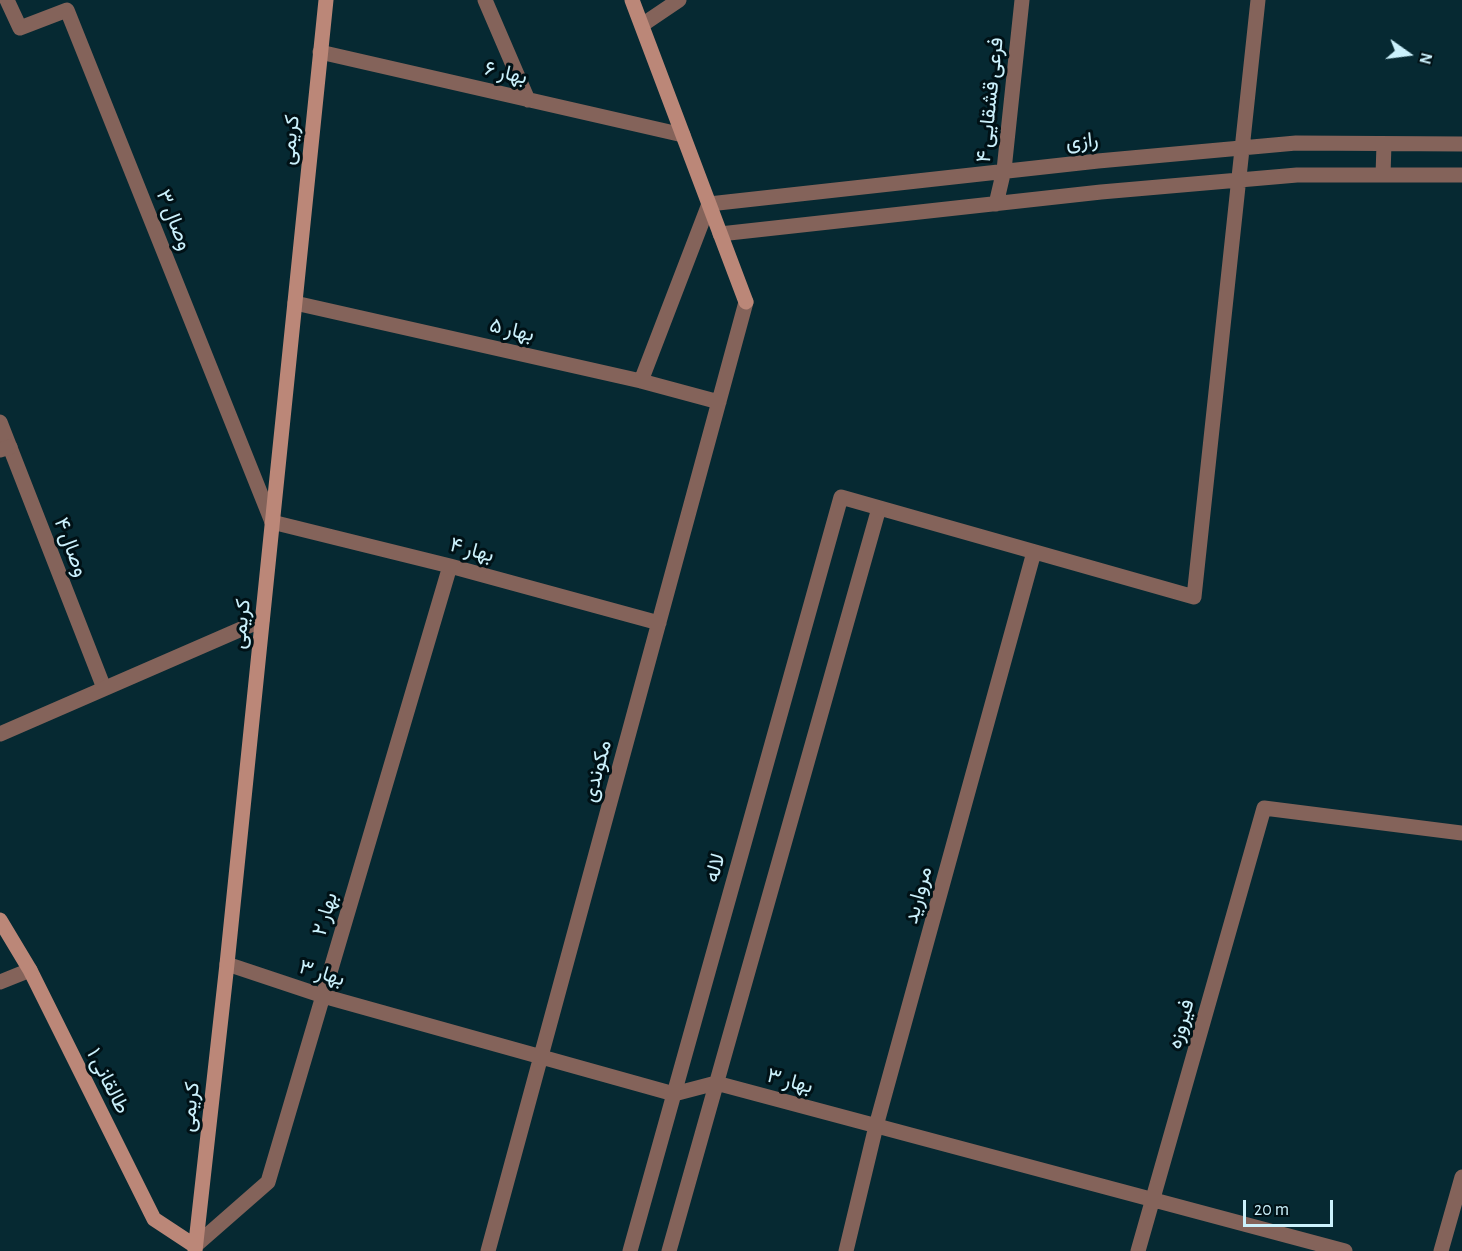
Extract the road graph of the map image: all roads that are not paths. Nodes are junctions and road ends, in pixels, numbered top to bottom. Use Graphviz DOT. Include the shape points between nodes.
graph roads {
  1 [pos="7,0"];
  2 [pos="326,0"];
  3 [pos="485,0"];
  4 [pos="632,0"];
  5 [pos="680,0"];
  6 [pos="1022,0"];
  7 [pos="1258,0"];
  8 [pos="642,25"];
  9 [pos="320,52"];
  10 [pos="528,100"];
  11 [pos="683,135"];
  12 [pos="1384,144"];
  13 [pos="1462,144"];
  14 [pos="1242,148"];
  15 [pos="1004,170"];
  16 [pos="1383,175"];
  17 [pos="1462,175"];
  18 [pos="1239,180"];
  19 [pos="709,204"];
  20 [pos="996,204"];
  21 [pos="720,234"];
  22 [pos="295,303"];
  23 [pos="641,381"];
  24 [pos="719,402"];
  25 [pos="0,422"];
  26 [pos="5,449"];
  27 [pos="879,508"];
  28 [pos="272,522"];
  29 [pos="1034,552"];
  30 [pos="450,566"];
  31 [pos="262,620"];
  32 [pos="659,623"];
  33 [pos="104,688"];
  34 [pos="0,734"];
  35 [pos="1462,833"];
  36 [pos="0,920"];
  37 [pos="227,964"];
  38 [pos="30,970"];
  39 [pos="0,982"];
  40 [pos="323,996"];
  41 [pos="541,1056"];
  42 [pos="716,1083"];
  43 [pos="674,1094"];
  44 [pos="876,1126"];
  45 [pos="1462,1177"];
  46 [pos="1153,1200"];
  47 [pos="195,1248"];
  48 [pos="488,1251"];
  49 [pos="630,1251"];
  50 [pos="669,1251"];
  51 [pos="846,1251"];
  52 [pos="1138,1251"];
  53 [pos="1345,1251"];
  54 [pos="1441,1251"];
  1 -- 28 [label="street, وصال ۳" via="20,28 67,10"];
  2 -- 9 [label="street, کریمی"];
  3 -- 10 [label="street"];
  4 -- 8 [label="street"];
  5 -- 8 [label="street"];
  6 -- 15 [label="street, فرعی قشقایی ۴"];
  7 -- 14 [label="street"];
  8 -- 11 [label="street"];
  9 -- 10 [label="street, بهار ۶"];
  9 -- 22 [label="street, کریمی"];
  10 -- 11 [label="street, بهار ۶"];
  11 -- 19 [label="street"];
  12 -- 13 [label="street, رازی"];
  12 -- 14 [label="street, رازی" via="1296,143"];
  12 -- 16 [label="street"];
  14 -- 15 [label="street, رازی"];
  14 -- 18 [label="street"];
  15 -- 19 [label="street, رازی"];
  15 -- 20 [label="street, فرعی قشقایی ۴"];
  16 -- 17 [label="street"];
  16 -- 18 [label="street"];
  18 -- 20 [label="street"];
  18 -- 29 [label="street" via="1194,597"];
  19 -- 21 [label="street"];
  19 -- 23 [label="street"];
  20 -- 21 [label="street"];
  21 -- 24 [label="street, مکوندی" via="746,302"];
  22 -- 23 [label="street, بهار ۵"];
  22 -- 28 [label="street, کریمی"];
  23 -- 24 [label="street, بهار ۵"];
  24 -- 32 [label="street, مکوندی"];
  25 -- 26 [label="street, وصال ۴"];
  26 -- 33 [label="street, وصال ۴"];
  27 -- 29 [label="street"];
  27 -- 42 [label="street"];
  27 -- 43 [label="street, لاله" via="841,497"];
  28 -- 30 [label="street, بهار ۴"];
  28 -- 31 [label="street, کریمی"];
  29 -- 44 [label="street, مروارید"];
  30 -- 32 [label="street, بهار ۴"];
  30 -- 40 [label="street, بهار ۲"];
  31 -- 33 [label="street"];
  31 -- 37 [label="street, کریمی"];
  32 -- 41 [label="street, مکوندی"];
  33 -- 34 [label="street"];
  35 -- 46 [label="street, فیروزه" via="1264,808"];
  36 -- 38 [label="street, طالقانی ۱"];
  37 -- 40 [label="street, بهار ۳"];
  37 -- 47 [label="street, کریمی"];
  38 -- 39 [label="street"];
  38 -- 47 [label="street, طالقانی ۱" via="154,1219"];
  40 -- 41 [label="street, بهار ۳"];
  40 -- 47 [label="street, بهار ۲" via="268,1182"];
  41 -- 43 [label="street, بهار ۳"];
  41 -- 48 [label="street, مکوندی"];
  42 -- 43 [label="street, بهار ۳"];
  42 -- 44 [label="street, بهار ۳"];
  42 -- 50 [label="street"];
  43 -- 49 [label="street, لاله"];
  44 -- 46 [label="street, بهار ۳"];
  44 -- 51 [label="street, مروارید"];
  45 -- 54 [label="street"];
  46 -- 52 [label="street, فیروزه"];
  46 -- 53 [label="street, بهار ۳"];
}
